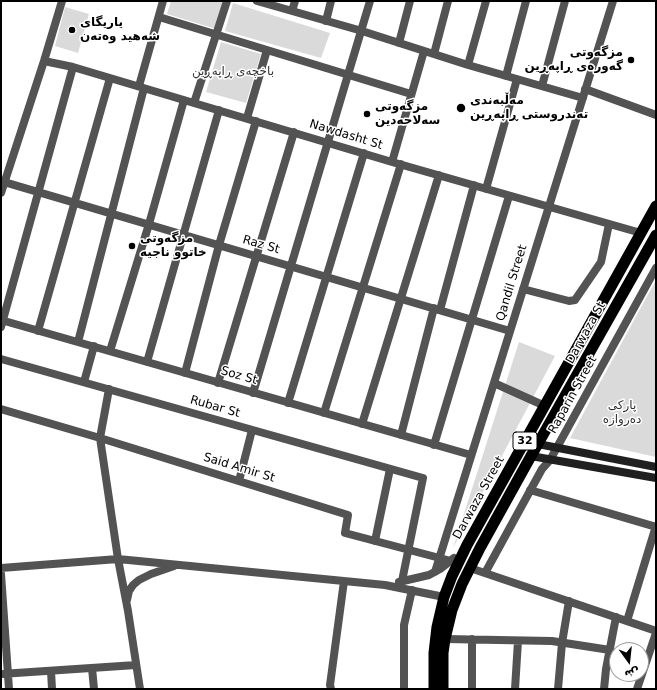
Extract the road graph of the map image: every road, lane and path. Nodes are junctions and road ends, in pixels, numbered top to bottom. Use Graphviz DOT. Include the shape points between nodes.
graph roads {
  1 [pos="62,1"];
  2 [pos="163,1"];
  3 [pos="227,1"];
  4 [pos="257,1"];
  5 [pos="295,1"];
  6 [pos="332,1"];
  7 [pos="370,1"];
  8 [pos="410,1"];
  9 [pos="448,1"];
  10 [pos="486,1"];
  11 [pos="526,1"];
  12 [pos="565,1"];
  13 [pos="613,1"];
  14 [pos="292,11"];
  15 [pos="159,17"];
  16 [pos="326,21"];
  17 [pos="362,31"];
  18 [pos="217,34"];
  19 [pos="398,43"];
  20 [pos="267,50"];
  21 [pos="424,51"];
  22 [pos="434,54"];
  23 [pos="44,61"];
  24 [pos="468,65"];
  25 [pos="73,67"];
  26 [pos="348,75"];
  27 [pos="506,76"];
  28 [pos="110,78"];
  29 [pos="517,80"];
  30 [pos="542,86"];
  31 [pos="142,87"];
  32 [pos="585,89"];
  33 [pos="411,94"];
  34 [pos="583,98"];
  35 [pos="184,100"];
  36 [pos="194,103"];
  37 [pos="219,110"];
  38 [pos="656,115"];
  39 [pos="247,118"];
  40 [pos="256,121"];
  41 [pos="294,132"];
  42 [pos="328,142"];
  43 [pos="364,153"];
  44 [pos="392,162"];
  45 [pos="401,164"];
  46 [pos="439,175"];
  47 [pos="3,181"];
  48 [pos="474,185"];
  49 [pos="486,189"];
  50 [pos="39,192"];
  51 [pos="1,193"];
  52 [pos="509,196"];
  53 [pos="75,203"];
  54 [pos="656,206"];
  55 [pos="549,207"];
  56 [pos="111,213"];
  57 [pos="149,224"];
  58 [pos="609,224"];
  59 [pos="641,233"];
  60 [pos="184,235"];
  61 [pos="656,235"];
  62 [pos="219,245"];
  63 [pos="256,256"];
  64 [pos="291,266"];
  65 [pos="656,268"];
  66 [pos="326,277"];
  67 [pos="363,287"];
  68 [pos="523,289"];
  69 [pos="401,299"];
  70 [pos="437,309"];
  71 [pos="471,319"];
  72 [pos="2,322"];
  73 [pos="38,331"];
  74 [pos="510,331"];
  75 [pos="78,342"];
  76 [pos="94,346"];
  77 [pos="110,351"];
  78 [pos="1,359"];
  79 [pos="147,362"];
  80 [pos="185,373"];
  81 [pos="84,382"];
  82 [pos="218,382"];
  83 [pos="494,383"];
  84 [pos="108,389"];
  85 [pos="253,393"];
  86 [pos="288,403"];
  87 [pos="545,406"];
  88 [pos="1,409"];
  89 [pos="324,413"];
  90 [pos="362,424"];
  91 [pos="252,430"];
  92 [pos="401,435"];
  93 [pos="100,438"];
  94 [pos="538,444"];
  95 [pos="434,445"];
  96 [pos="557,448"];
  97 [pos="471,455"];
  98 [pos="531,456"];
  99 [pos="550,460"];
  100 [pos="656,467"];
  101 [pos="390,469"];
  102 [pos="656,478"];
  103 [pos="239,481"];
  104 [pos="530,490"];
  105 [pos="656,527"];
  106 [pos="375,541"];
  107 [pos="467,545"];
  108 [pos="408,550"];
  109 [pos="439,558"];
  110 [pos="118,559"];
  111 [pos="451,561"];
  112 [pos="191,565"];
  113 [pos="1,568"];
  114 [pos="470,568"];
  115 [pos="435,572"];
  116 [pos="485,573"];
  117 [pos="1,574"];
  118 [pos="344,581"];
  119 [pos="402,581"];
  120 [pos="385,585"];
  121 [pos="412,590"];
  122 [pos="2,595"];
  123 [pos="444,597"];
  124 [pos="569,601"];
  125 [pos="128,611"];
  126 [pos="616,617"];
  127 [pos="3,620"];
  128 [pos="627,620"];
  129 [pos="656,632"];
  130 [pos="445,639"];
  131 [pos="472,639"];
  132 [pos="518,640"];
  133 [pos="611,642"];
  134 [pos="562,643"];
  135 [pos="4,646"];
  136 [pos="609,650"];
  137 [pos="609,656"];
  138 [pos="136,665"];
  139 [pos="92,668"];
  140 [pos="51,671"];
  141 [pos="4,674"];
  142 [pos="9,689"];
  143 [pos="52,689"];
  144 [pos="94,689"];
  145 [pos="140,689"];
  146 [pos="331,689"];
  147 [pos="404,689"];
  148 [pos="434,689"];
  149 [pos="443,689"];
  150 [pos="472,689"];
  151 [pos="515,689"];
  152 [pos="558,689"];
  153 [pos="604,689"];
  154 [pos="637,689"];
  1 -- 23 [label="street"];
  2 -- 15 [label="street"];
  3 -- 18 [label="street"];
  4 -- 14 [label="street"];
  5 -- 14 [label="street"];
  6 -- 16 [label="street"];
  7 -- 17 [label="street"];
  8 -- 19 [label="street"];
  9 -- 22 [label="street"];
  10 -- 24 [label="street"];
  11 -- 27 [label="street"];
  12 -- 30 [label="street"];
  13 -- 32 [label="street, Qandil Street"];
  14 -- 16 [label="street"];
  15 -- 18 [label="street"];
  15 -- 31 [label="street"];
  16 -- 17 [label="street"];
  17 -- 19 [label="street"];
  17 -- 26 [label="street"];
  18 -- 20 [label="street"];
  18 -- 36 [label="street"];
  19 -- 21 [label="street"];
  20 -- 26 [label="street"];
  20 -- 39 [label="street"];
  21 -- 22 [label="street"];
  21 -- 33 [label="street"];
  22 -- 24 [label="street"];
  23 -- 25 [label="street, Nawdasht St"];
  23 -- 47 [label="street"];
  24 -- 27 [label="street"];
  25 -- 28 [label="street, Nawdasht St"];
  25 -- 50 [label="street"];
  26 -- 33 [label="street"];
  26 -- 42 [label="street"];
  27 -- 29 [label="street"];
  28 -- 31 [label="street, Nawdasht St"];
  28 -- 53 [label="street"];
  29 -- 30 [label="street"];
  29 -- 49 [label="street"];
  30 -- 34 [label="street"];
  31 -- 35 [label="street, Nawdasht St"];
  31 -- 56 [label="street"];
  32 -- 34 [label="street, Qandil Street"];
  32 -- 38 [label="street"];
  33 -- 44 [label="street"];
  34 -- 55 [label="street, Qandil Street"];
  35 -- 36 [label="street, Nawdasht St"];
  35 -- 57 [label="street"];
  36 -- 37 [label="street, Nawdasht St"];
  37 -- 39 [label="street, Nawdasht St"];
  37 -- 60 [label="street"];
  39 -- 40 [label="street, Nawdasht St"];
  40 -- 41 [label="street, Nawdasht St"];
  40 -- 62 [label="street"];
  41 -- 42 [label="street, Nawdasht St"];
  41 -- 63 [label="street"];
  42 -- 43 [label="street, Nawdasht St"];
  42 -- 64 [label="street"];
  43 -- 44 [label="street, Nawdasht St"];
  43 -- 66 [label="street"];
  44 -- 45 [label="street, Nawdasht St"];
  45 -- 46 [label="street, Nawdasht St"];
  45 -- 67 [label="street"];
  46 -- 48 [label="street, Nawdasht St"];
  46 -- 69 [label="street"];
  47 -- 50 [label="street, Raz St"];
  47 -- 51 [label="street"];
  48 -- 49 [label="street, Nawdasht St"];
  48 -- 70 [label="street"];
  49 -- 52 [label="street, Nawdasht St"];
  50 -- 53 [label="street, Raz St"];
  50 -- 72 [label="street"];
  52 -- 55 [label="street, Nawdasht St"];
  52 -- 71 [label="street"];
  53 -- 56 [label="street, Raz St"];
  53 -- 73 [label="street"];
  54 -- 59 [label="highway, Darwaza Street / 32"];
  55 -- 58 [label="street, Nawdasht St"];
  55 -- 68 [label="street, Qandil Street"];
  56 -- 57 [label="street, Raz St"];
  56 -- 75 [label="street"];
  57 -- 60 [label="street, Raz St"];
  57 -- 77 [label="street"];
  58 -- 59 [label="street, Nawdasht St"];
  58 -- 68 [label="street" via="601,262 575,300 562,300"];
  59 -- 87 [label="highway, Darwaza Street / 32"];
  60 -- 62 [label="street, Raz St"];
  60 -- 79 [label="street"];
  61 -- 94 [label="highway, Darwaza St / 32"];
  62 -- 63 [label="street, Raz St"];
  62 -- 80 [label="street"];
  63 -- 64 [label="street, Raz St"];
  63 -- 82 [label="street"];
  64 -- 66 [label="street, Raz St"];
  64 -- 85 [label="street"];
  65 -- 96 [label="street, Raparin Street"];
  66 -- 67 [label="street, Raz St"];
  66 -- 86 [label="street"];
  67 -- 69 [label="street, Raz St"];
  67 -- 89 [label="street"];
  68 -- 74 [label="street, Qandil Street"];
  69 -- 70 [label="street, Raz St"];
  69 -- 90 [label="street"];
  70 -- 71 [label="street, Raz St"];
  70 -- 92 [label="street"];
  71 -- 74 [label="street, Raz St"];
  71 -- 95 [label="street"];
  72 -- 73 [label="street, Soz St"];
  73 -- 75 [label="street, Soz St"];
  74 -- 83 [label="street, Qandil Street"];
  75 -- 76 [label="street, Soz St"];
  76 -- 77 [label="street, Soz St"];
  76 -- 81 [label="street"];
  77 -- 79 [label="street, Soz St"];
  78 -- 81 [label="street, Rubar St"];
  79 -- 80 [label="street, Soz St"];
  80 -- 82 [label="street, Soz St"];
  81 -- 84 [label="street, Rubar St"];
  82 -- 85 [label="street, Soz St"];
  83 -- 87 [label="street"];
  83 -- 97 [label="street, Qandil Street"];
  84 -- 91 [label="street, Rubar St"];
  84 -- 93 [label="street"];
  85 -- 86 [label="street, Soz St"];
  86 -- 89 [label="street, Soz St"];
  87 -- 107 [label="highway, Darwaza Street / 32"];
  88 -- 93 [label="street, Said Amir St"];
  89 -- 90 [label="street, Soz St"];
  90 -- 92 [label="street, Soz St"];
  91 -- 101 [label="street, Rubar St"];
  91 -- 103 [label="street"];
  92 -- 95 [label="street, Soz St"];
  93 -- 103 [label="street, Said Amir St"];
  93 -- 110 [label="street"];
  94 -- 96 [label="main road"];
  94 -- 98 [label="highway, 32"];
  95 -- 97 [label="street, Soz St"];
  96 -- 99 [label="street, Raparin Street"];
  96 -- 100 [label="main road"];
  97 -- 109 [label="street, Qandil Street"];
  98 -- 99 [label="main road"];
  98 -- 114 [label="highway, 32"];
  99 -- 102 [label="main road"];
  99 -- 104 [label="street, Raparin Street"];
  101 -- 106 [label="street"];
  101 -- 108 [label="street, Rubar St" via="423,478"];
  103 -- 106 [label="street, Said Amir St" via="348,515 346,533"];
  104 -- 105 [label="street"];
  104 -- 116 [label="street, Raparin Street"];
  105 -- 128 [label="street"];
  106 -- 108 [label="street, Said Amir St"];
  107 -- 111 [label="street"];
  107 -- 123 [label="highway, Darwaza Street / 32"];
  108 -- 109 [label="street, Said Amir St"];
  108 -- 119 [label="street"];
  109 -- 111 [label="street, Said Amir St"];
  109 -- 115 [label="street, Qandil Street"];
  110 -- 112 [label="street"];
  110 -- 113 [label="street"];
  110 -- 125 [label="street"];
  111 -- 115 [label="street"];
  112 -- 118 [label="street"];
  112 -- 125 [label="street" via="165,569 133,585 127,600"];
  114 -- 116 [label="street"];
  114 -- 130 [label="highway, 32" via="452,610"];
  115 -- 119 [label="street"];
  116 -- 124 [label="street"];
  117 -- 122 [label="street"];
  118 -- 120 [label="street"];
  118 -- 146 [label="street"];
  119 -- 120 [label="street"];
  120 -- 121 [label="street"];
  121 -- 123 [label="street"];
  121 -- 147 [label="street" via="404,624"];
  122 -- 127 [label="street"];
  123 -- 148 [label="highway, Darwaza Street / 32" via="434,646"];
  124 -- 126 [label="street"];
  124 -- 134 [label="street"];
  125 -- 138 [label="street"];
  126 -- 128 [label="street"];
  126 -- 133 [label="street"];
  127 -- 135 [label="street"];
  128 -- 129 [label="street"];
  129 -- 154 [label="street"];
  130 -- 131 [label="street"];
  130 -- 149 [label="highway, 32"];
  131 -- 132 [label="street"];
  131 -- 150 [label="street"];
  132 -- 134 [label="street"];
  132 -- 151 [label="street"];
  134 -- 136 [label="street"];
  134 -- 152 [label="street"];
  135 -- 141 [label="street"];
  137 -- 153 [label="street"];
  138 -- 139 [label="street"];
  138 -- 145 [label="street"];
  139 -- 140 [label="street"];
  139 -- 144 [label="street"];
  140 -- 141 [label="street"];
  140 -- 143 [label="street"];
  141 -- 142 [label="street"];
}
